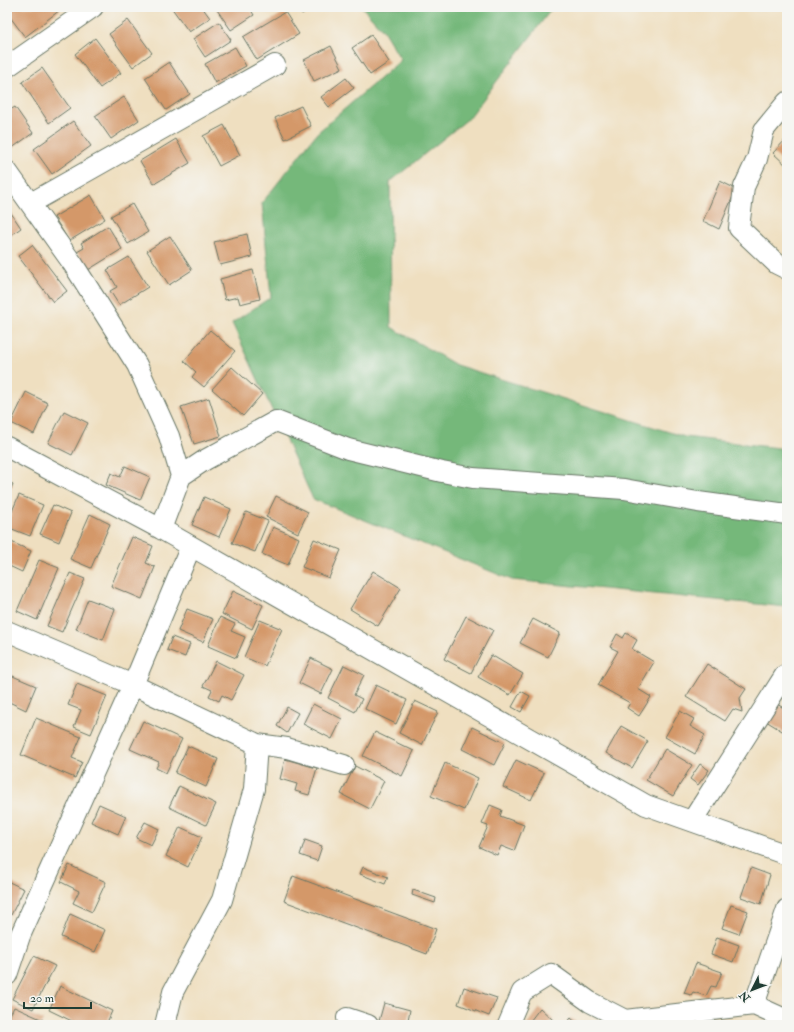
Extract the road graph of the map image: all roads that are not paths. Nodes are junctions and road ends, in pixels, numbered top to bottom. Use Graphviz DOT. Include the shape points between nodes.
graph roads {
  1 [pos="93,7"];
  2 [pos="275,65"];
  3 [pos="7,67"];
  4 [pos="787,102"];
  5 [pos="7,171"];
  6 [pos="31,203"];
  7 [pos="787,269"];
  8 [pos="7,447"];
  9 [pos="181,476"];
  10 [pos="787,514"];
  11 [pos="162,528"];
  12 [pos="192,546"];
  13 [pos="7,631"];
  14 [pos="785,675"];
  15 [pos="133,685"];
  16 [pos="257,744"];
  17 [pos="344,765"];
  18 [pos="692,821"];
  19 [pos="787,855"];
  20 [pos="787,909"];
  21 [pos="7,975"];
  22 [pos="754,1005"];
  23 [pos="347,1018"];
  24 [pos="787,1020"];
  25 [pos="628,1023"];
  26 [pos="165,1025"];
  27 [pos="368,1025"];
  28 [pos="508,1025"];
  1 -- 3 [label="street"];
  2 -- 6 [label="street"];
  4 -- 7 [label="street" via="764,130 757,159 744,187 739,228 777,264"];
  5 -- 6 [label="street"];
  6 -- 9 [label="street" via="74,264 137,365 169,436"];
  8 -- 11 [label="street"];
  9 -- 10 [label="street" via="276,421 348,450 473,478 624,489"];
  9 -- 11 [label="street"];
  11 -- 12 [label="street"];
  12 -- 15 [label="street"];
  12 -- 18 [label="street" via="646,805"];
  13 -- 15 [label="street"];
  14 -- 18 [label="street"];
  15 -- 16 [label="street"];
  15 -- 21 [label="street" via="20,936"];
  16 -- 17 [label="street" via="287,748"];
  16 -- 26 [label="street" via="254,789 222,900 173,992"];
  18 -- 19 [label="street"];
  20 -- 22 [label="street"];
  22 -- 24 [label="street"];
  22 -- 25 [label="street"];
  23 -- 27 [label="street"];
  25 -- 28 [label="street" via="590,1002 551,974 522,992"];
}
